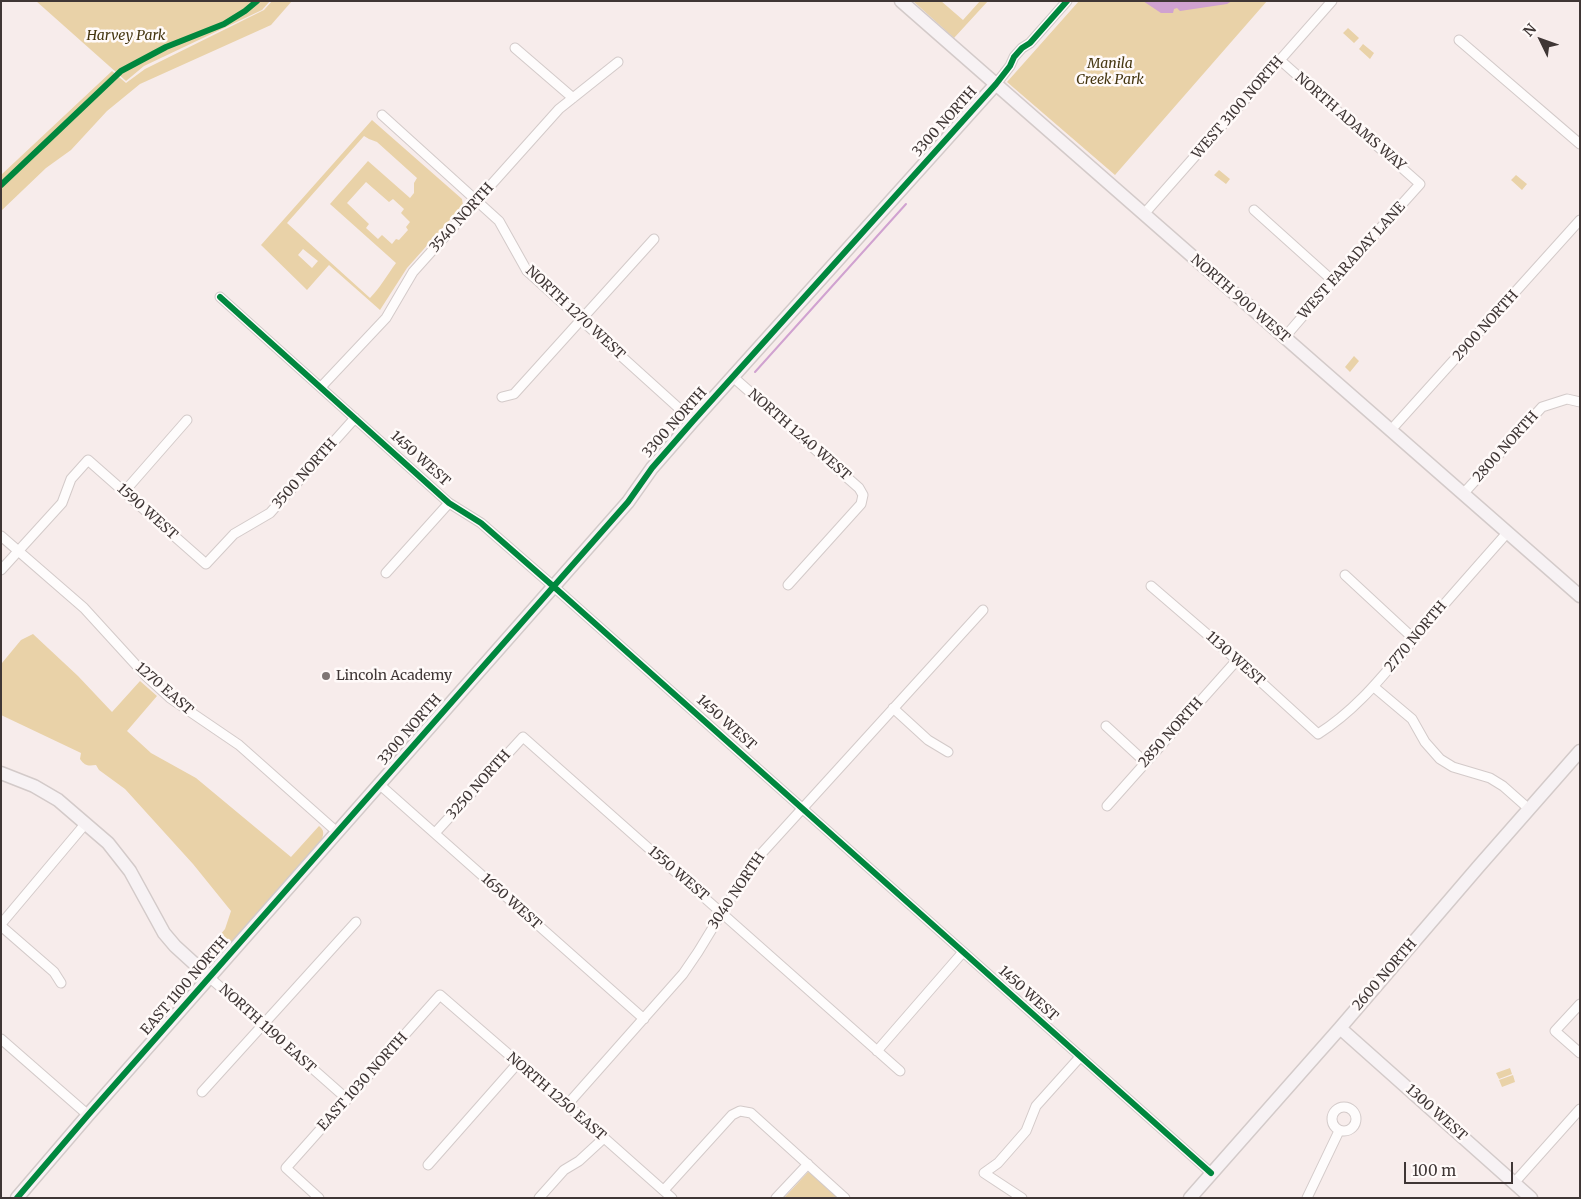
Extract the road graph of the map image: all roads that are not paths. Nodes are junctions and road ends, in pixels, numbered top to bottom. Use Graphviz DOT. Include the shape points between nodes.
graph roads {
  1 [pos="901,1"];
  2 [pos="1067,1"];
  3 [pos="1332,1"];
  4 [pos="1460,40"];
  5 [pos="515,48"];
  6 [pos="1280,60"];
  7 [pos="618,62"];
  8 [pos="996,84"];
  9 [pos="573,98"];
  10 [pos="382,115"];
  11 [pos="1580,144"];
  12 [pos="1420,184"];
  13 [pos="477,202"];
  14 [pos="1254,210"];
  15 [pos="1144,214"];
  16 [pos="1580,220"];
  17 [pos="654,239"];
  18 [pos="1333,281"];
  19 [pos="220,297"];
  20 [pos="580,320"];
  21 [pos="1284,338"];
  22 [pos="733,377"];
  23 [pos="321,387"];
  24 [pos="502,397"];
  25 [pos="1580,402"];
  26 [pos="356,418"];
  27 [pos="188,420"];
  28 [pos="693,420"];
  29 [pos="1390,431"];
  30 [pos="124,492"];
  31 [pos="1463,494"];
  32 [pos="450,503"];
  33 [pos="1507,533"];
  34 [pos="1,536"];
  35 [pos="18,551"];
  36 [pos="206,564"];
  37 [pos="1,570"];
  38 [pos="386,573"];
  39 [pos="1345,575"];
  40 [pos="788,585"];
  41 [pos="553,586"];
  42 [pos="1151,586"];
  43 [pos="1580,596"];
  44 [pos="983,610"];
  45 [pos="1414,638"];
  46 [pos="1237,660"];
  47 [pos="1374,687"];
  48 [pos="893,708"];
  49 [pos="1106,726"];
  50 [pos="1318,734"];
  51 [pos="523,737"];
  52 [pos="1580,751"];
  53 [pos="948,752"];
  54 [pos="1145,762"];
  55 [pos="1,773"];
  56 [pos="375,788"];
  57 [pos="1106,806"];
  58 [pos="802,807"];
  59 [pos="1528,809"];
  60 [pos="86,824"];
  61 [pos="337,832"];
  62 [pos="435,833"];
  63 [pos="722,912"];
  64 [pos="356,922"];
  65 [pos="1,925"];
  66 [pos="963,952"];
  67 [pos="209,978"];
  68 [pos="62,983"];
  69 [pos="440,996"];
  70 [pos="1580,1004"];
  71 [pos="644,1019"];
  72 [pos="263,1025"];
  73 [pos="1340,1028"];
  74 [pos="1,1039"];
  75 [pos="877,1050"];
  76 [pos="1580,1053"];
  77 [pos="1080,1058"];
  78 [pos="518,1063"];
  79 [pos="900,1071"];
  80 [pos="202,1092"];
  81 [pos="347,1099"];
  82 [pos="567,1104"];
  83 [pos="1580,1109"];
  84 [pos="88,1115"];
  85 [pos="1339,1131"];
  86 [pos="604,1138"];
  87 [pos="808,1164"];
  88 [pos="428,1165"];
  89 [pos="1211,1173"];
  90 [pos="1514,1183"];
  91 [pos="664,1190"];
  92 [pos="17,1198"];
  93 [pos="319,1198"];
  94 [pos="539,1198"];
  95 [pos="672,1198"];
  96 [pos="776,1198"];
  97 [pos="845,1198"];
  98 [pos="1022,1198"];
  99 [pos="1190,1198"];
  100 [pos="1307,1198"];
  101 [pos="1531,1198"];
  1 -- 8 [label="street, NORTH 900 WEST"];
  2 -- 8 [label="street" via="1014,57"];
  3 -- 6 [label="street, WEST 3100 NORTH"];
  4 -- 11 [label="street"];
  5 -- 9 [label="street"];
  6 -- 12 [label="street, NORTH ADAMS WAY"];
  6 -- 15 [label="street, WEST 3100 NORTH"];
  7 -- 9 [label="street, 3540 NORTH"];
  8 -- 15 [label="street, NORTH 900 WEST"];
  8 -- 22 [label="street, 3300 NORTH"];
  9 -- 13 [label="street, 3540 NORTH" via="559,109"];
  10 -- 13 [label="street, NORTH 1270 WEST"];
  12 -- 18 [label="street, WEST FARADAY LANE"];
  13 -- 20 [label="street, NORTH 1270 WEST" via="499,221 527,271"];
  13 -- 23 [label="street, 3540 NORTH" via="414,272 386,318"];
  14 -- 18 [label="street"];
  15 -- 21 [label="street, NORTH 900 WEST"];
  16 -- 29 [label="street, 2900 NORTH"];
  17 -- 20 [label="street"];
  18 -- 21 [label="street, WEST FARADAY LANE"];
  19 -- 23 [label="street, 1450 WEST"];
  20 -- 24 [label="street" via="514,394"];
  20 -- 28 [label="street, NORTH 1270 WEST"];
  21 -- 29 [label="street, NORTH 900 WEST"];
  22 -- 28 [label="street, 3300 NORTH"];
  22 -- 40 [label="street, NORTH 1240 WEST" via="859,488 862,496 861,504"];
  23 -- 26 [label="street, 1450 WEST"];
  25 -- 31 [label="street, 2800 NORTH" via="1567,399 1542,407"];
  26 -- 32 [label="street, 1450 WEST"];
  26 -- 36 [label="street, 3500 NORTH" via="270,513 234,534"];
  27 -- 30 [label="street"];
  28 -- 41 [label="street, 3300 NORTH" via="628,502"];
  29 -- 31 [label="street, NORTH 900 WEST"];
  30 -- 35 [label="street, 1590 WEST" via="88,460 71,479 62,503"];
  30 -- 36 [label="street, 1590 WEST"];
  31 -- 33 [label="street, NORTH 900 WEST"];
  32 -- 38 [label="street"];
  32 -- 41 [label="street, 1450 WEST" via="481,523"];
  33 -- 43 [label="street, NORTH 900 WEST"];
  33 -- 45 [label="street, 2770 NORTH"];
  34 -- 35 [label="street, 1270 EAST"];
  35 -- 37 [label="street"];
  35 -- 61 [label="street, 1270 EAST" via="84,608 170,698 239,745"];
  39 -- 45 [label="street"];
  41 -- 56 [label="street, 3300 NORTH"];
  41 -- 58 [label="street, 1450 WEST"];
  42 -- 46 [label="street, 1130 WEST"];
  44 -- 48 [label="street, 3040 NORTH"];
  45 -- 47 [label="street, 2770 NORTH"];
  46 -- 50 [label="street, 1130 WEST"];
  46 -- 54 [label="street, 2850 NORTH"];
  47 -- 50 [label="street, 2770 NORTH" via="1334,724"];
  47 -- 59 [label="street" via="1412,719 1425,742 1440,759 1453,767 1490,778"];
  48 -- 53 [label="street" via="928,740"];
  48 -- 58 [label="street, 3040 NORTH"];
  49 -- 54 [label="street"];
  51 -- 62 [label="street, 3250 NORTH"];
  51 -- 63 [label="street, 1550 WEST"];
  52 -- 59 [label="street, 2600 NORTH"];
  54 -- 57 [label="street, 2850 NORTH"];
  55 -- 60 [label="street, NORTH 1190 EAST" via="47,792"];
  56 -- 61 [label="street, EAST 1100 NORTH"];
  56 -- 62 [label="street, 1650 WEST"];
  58 -- 63 [label="street, 3040 NORTH" via="751,865"];
  58 -- 66 [label="street, 1450 WEST"];
  59 -- 73 [label="street, 2600 NORTH"];
  60 -- 65 [label="street"];
  60 -- 67 [label="street, NORTH 1190 EAST" via="126,865 164,933"];
  61 -- 67 [label="street, EAST 1100 NORTH"];
  62 -- 71 [label="street, 1650 WEST"];
  63 -- 71 [label="street, 3040 NORTH" via="682,974"];
  63 -- 75 [label="street, 1550 WEST"];
  64 -- 72 [label="street"];
  65 -- 68 [label="street"];
  66 -- 75 [label="street"];
  66 -- 77 [label="street, 1450 WEST"];
  67 -- 72 [label="street, NORTH 1190 EAST"];
  67 -- 84 [label="street, EAST 1100 NORTH"];
  69 -- 78 [label="street, NORTH 1250 EAST"];
  69 -- 81 [label="street, EAST 1030 NORTH"];
  70 -- 76 [label="street" via="1555,1031"];
  71 -- 82 [label="street, 3040 NORTH"];
  72 -- 80 [label="street"];
  72 -- 81 [label="street, NORTH 1190 EAST"];
  73 -- 89 [label="street, 2600 NORTH"];
  73 -- 90 [label="street, 1300 WEST"];
  74 -- 84 [label="street"];
  75 -- 79 [label="street, 1550 WEST"];
  77 -- 89 [label="street, 1450 WEST"];
  77 -- 98 [label="street" via="1036,1106 1026,1131 998,1163 984,1173"];
  78 -- 82 [label="street, NORTH 1250 EAST"];
  78 -- 88 [label="street"];
  81 -- 93 [label="street, EAST 1030 NORTH" via="286,1168"];
  82 -- 86 [label="street, NORTH 1250 EAST"];
  83 -- 90 [label="street"];
  84 -- 92 [label="street, EAST 1100 NORTH"];
  85 -- 100 [label="street"];
  86 -- 91 [label="street, NORTH 1250 EAST"];
  86 -- 94 [label="street" via="564,1170"];
  87 -- 91 [label="street" via="751,1113 740,1111 732,1115"];
  87 -- 96 [label="street"];
  87 -- 97 [label="street"];
  89 -- 99 [label="street, 2600 NORTH"];
  90 -- 101 [label="street, 1300 WEST"];
  91 -- 95 [label="street, NORTH 1250 EAST"];
}
